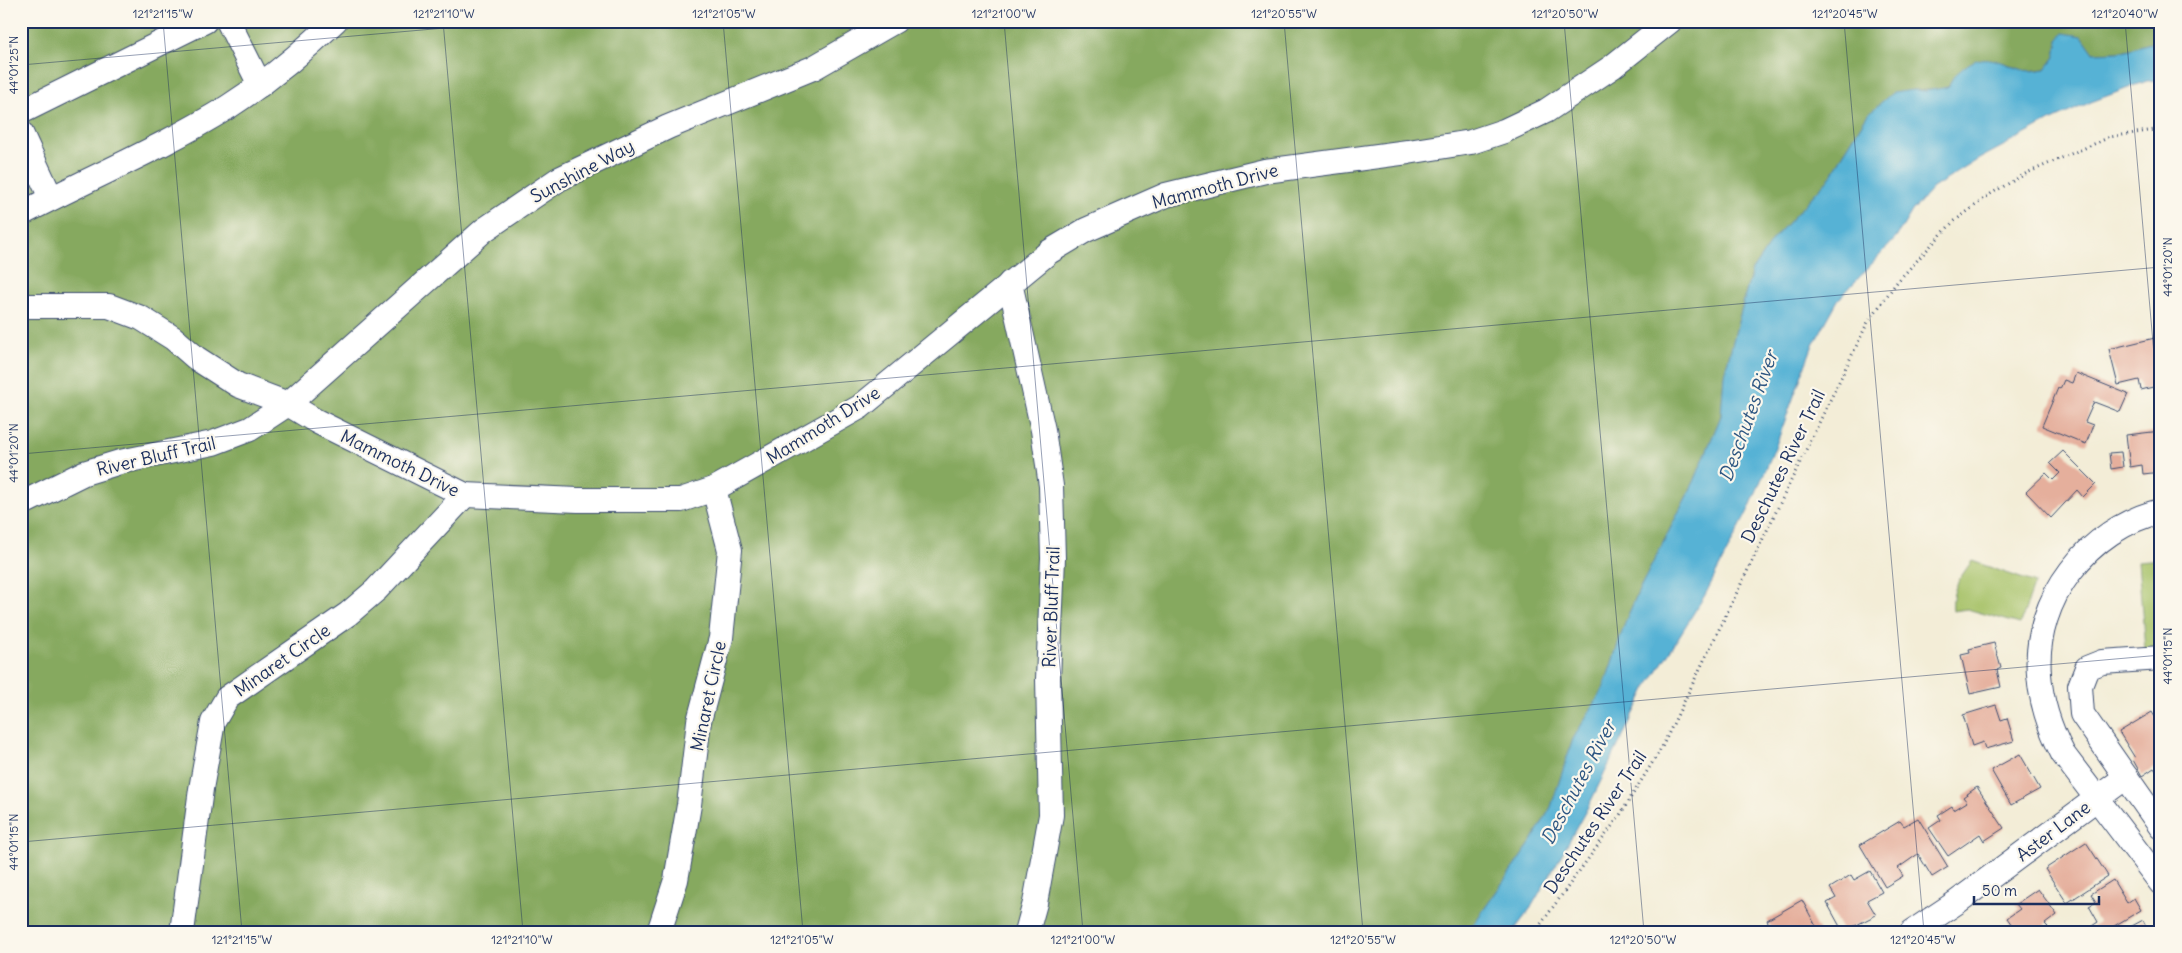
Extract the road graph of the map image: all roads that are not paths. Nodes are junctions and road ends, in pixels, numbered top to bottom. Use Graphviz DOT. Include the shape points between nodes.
graph roads {
  1 [pos="205,21"];
  2 [pos="228,21"];
  3 [pos="335,21"];
  4 [pos="895,21"];
  5 [pos="1670,21"];
  6 [pos="260,85"];
  7 [pos="21,112"];
  8 [pos="21,134"];
  9 [pos="52,198"];
  10 [pos="21,214"];
  11 [pos="1010,283"];
  12 [pos="21,306"];
  13 [pos="288,404"];
  14 [pos="714,489"];
  15 [pos="465,495"];
  16 [pos="21,504"];
  17 [pos="2161,511"];
  18 [pos="2161,658"];
  19 [pos="2126,777"];
  20 [pos="2096,799"];
  21 [pos="2161,827"];
  22 [pos="2161,883"];
  23 [pos="182,932"];
  24 [pos="658,932"];
  25 [pos="1027,932"];
  26 [pos="1912,932"];
  1 -- 7 [label="street"];
  2 -- 6 [label="street"];
  3 -- 6 [label="street"];
  4 -- 13 [label="street, Sunshine Way" via="813,68 668,126 559,179 484,230"];
  5 -- 11 [label="street, Mammoth Drive" via="1612,67 1546,111 1504,131 1470,142 1417,151 1265,170 1166,195 1086,230 1049,252"];
  6 -- 9 [label="street" via="188,130"];
  8 -- 9 [label="street"];
  9 -- 10 [label="street"];
  11 -- 14 [label="street, Mammoth Drive" via="860,407"];
  11 -- 25 [label="street, River Bluff Trail" via="1043,430 1051,486 1053,558 1048,679 1051,814"];
  12 -- 13 [label="street, Mammoth Drive" via="109,306 141,318 238,384"];
  13 -- 15 [label="street, Mammoth Drive"];
  13 -- 16 [label="street, River Bluff Trail" via="250,429 213,443 120,462 84,473"];
  14 -- 15 [label="street, Mammoth Drive" via="681,500"];
  14 -- 24 [label="street, Minaret Circle" via="730,550 721,638 699,721 676,880"];
  15 -- 23 [label="street, Minaret Circle" via="376,590 348,614 227,698 212,722"];
  17 -- 20 [label="street" via="2143,515 2091,546 2055,594 2046,618 2039,664 2043,703 2052,733"];
  18 -- 19 [label="street" via="2102,662 2088,668 2080,686 2082,714"];
  19 -- 20 [label="street, Aster Lane"];
  19 -- 21 [label="street"];
  20 -- 22 [label="street"];
  20 -- 26 [label="street, Aster Lane"];
}
